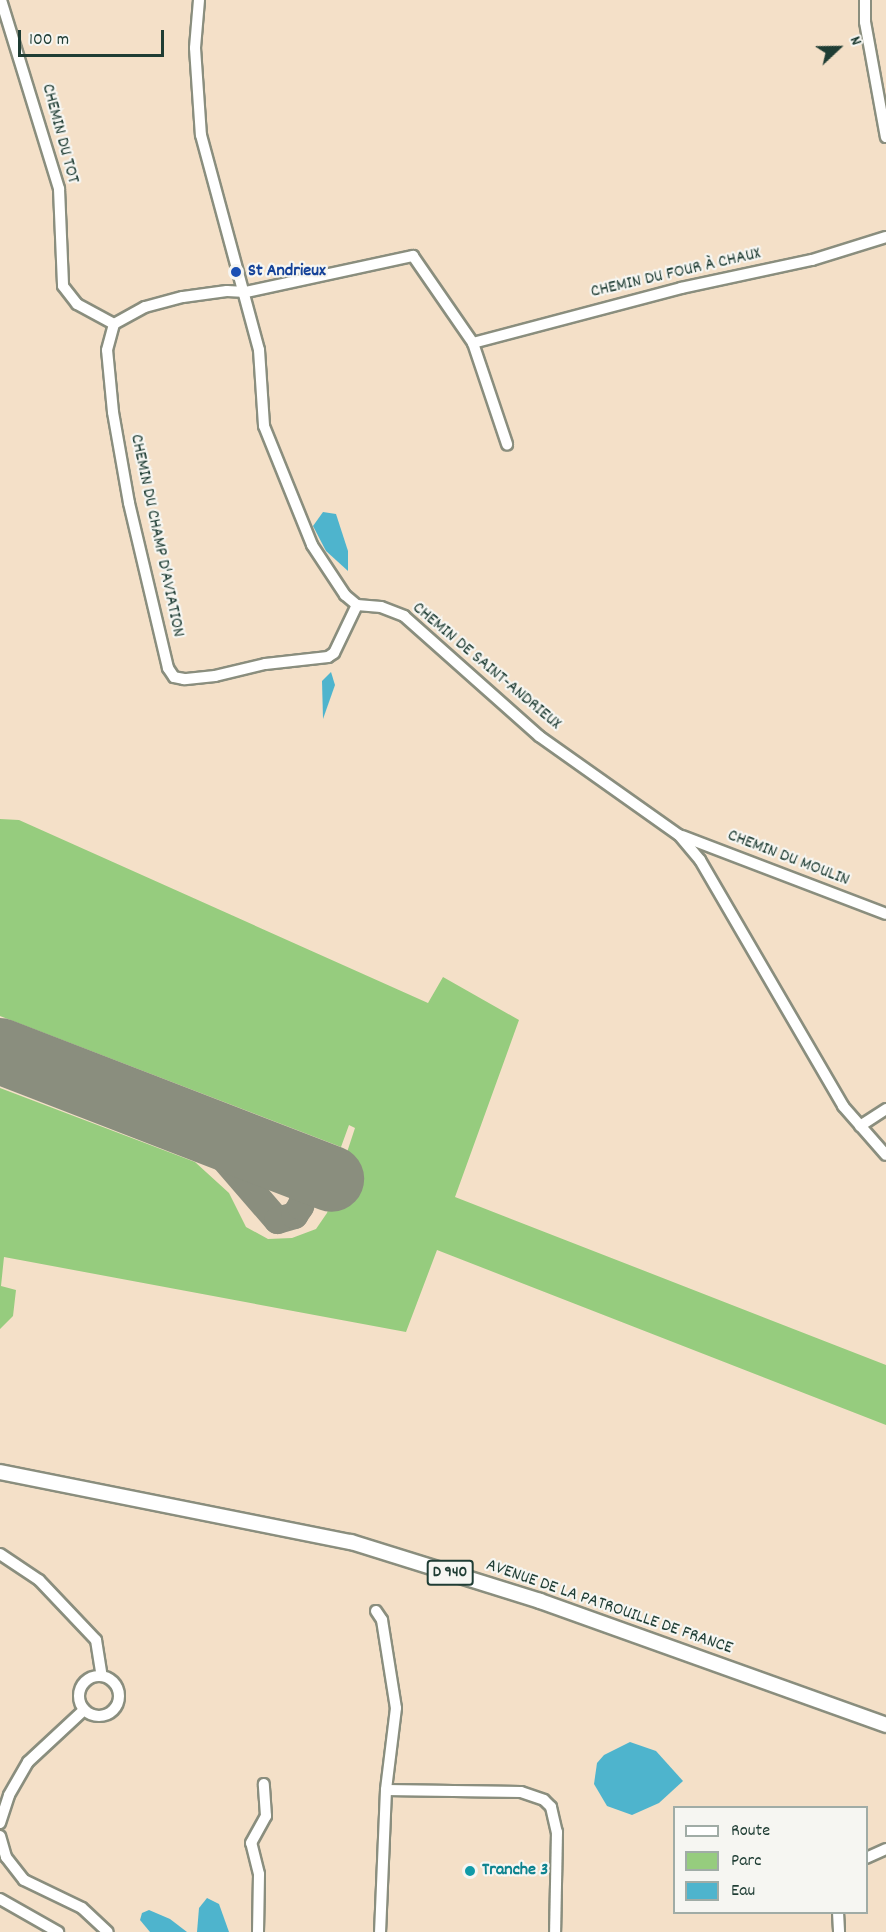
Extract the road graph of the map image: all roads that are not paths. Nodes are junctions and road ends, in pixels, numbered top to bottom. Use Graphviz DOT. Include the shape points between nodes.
graph roads {
  1 [pos="1,0"];
  2 [pos="199,0"];
  3 [pos="865,0"];
  4 [pos="886,137"];
  5 [pos="886,237"];
  6 [pos="246,292"];
  7 [pos="114,324"];
  8 [pos="473,343"];
  9 [pos="507,444"];
  10 [pos="357,605"];
  11 [pos="679,835"];
  12 [pos="886,914"];
  13 [pos="886,1109"];
  14 [pos="860,1126"];
  15 [pos="886,1155"];
  16 [pos="0,1472"];
  17 [pos="0,1554"];
  18 [pos="376,1611"];
  19 [pos="102,1676"];
  20 [pos="84,1710"];
  21 [pos="886,1725"];
  22 [pos="264,1784"];
  23 [pos="386,1790"];
  24 [pos="0,1823"];
  25 [pos="0,1836"];
  26 [pos="886,1849"];
  27 [pos="868,1858"];
  28 [pos="0,1899"];
  29 [pos="838,1914"];
  30 [pos="58,1932"];
  31 [pos="108,1932"];
  32 [pos="258,1932"];
  33 [pos="380,1932"];
  34 [pos="555,1932"];
  35 [pos="840,1932"];
  1 -- 7 [label="street, CHEMIN DU TOT" via="58,189 63,286 68,298"];
  2 -- 6 [label="street" via="195,48 201,135"];
  3 -- 4 [label="street" via="865,22"];
  5 -- 8 [label="street, CHEMIN DU FOUR À CHAUX" via="812,260 681,288"];
  6 -- 7 [label="street" via="183,297 145,307"];
  6 -- 8 [label="street" via="413,256"];
  6 -- 10 [label="street" via="259,350 264,426 274,456 312,545 345,595"];
  7 -- 10 [label="street, CHEMIN DU CHAMP D'AVIATION" via="107,350 113,412 129,503 168,668 174,676 184,680 265,664 328,657 334,653"];
  8 -- 9 [label="street"];
  10 -- 11 [label="street, CHEMIN DE SAINT-ANDRIEUX" via="381,607 404,616 539,736"];
  11 -- 12 [label="street, CHEMIN DU MOULIN"];
  11 -- 14 [label="street, CHEMIN DE SAINT-ANDRIEUX" via="700,860 843,1106"];
  13 -- 14 [label="street"];
  14 -- 15 [label="street, CHEMIN DE SAINT-ANDRIEUX"];
  16 -- 21 [label="main road, AVENUE DE LA PATROUILLE DE FRANCE / D 940" via="351,1542 540,1601"];
  17 -- 19 [label="street" via="39,1580 96,1640"];
  18 -- 23 [label="street" via="382,1620 396,1708"];
  19 -- 20 [label="street" via="86,1680 81,1686 79,1701"];
  19 -- 20 [label="street" via="117,1686 118,1703 104,1715"];
  20 -- 24 [label="street" via="28,1762 9,1795"];
  22 -- 32 [label="street" via="266,1816 251,1843 259,1874"];
  23 -- 33 [label="street"];
  23 -- 34 [label="street" via="521,1792 544,1800 551,1807 557,1832"];
  25 -- 31 [label="street" via="6,1857 24,1880 82,1908"];
  26 -- 27 [label="street"];
  28 -- 30 [label="street"];
  29 -- 35 [label="street"];
}
